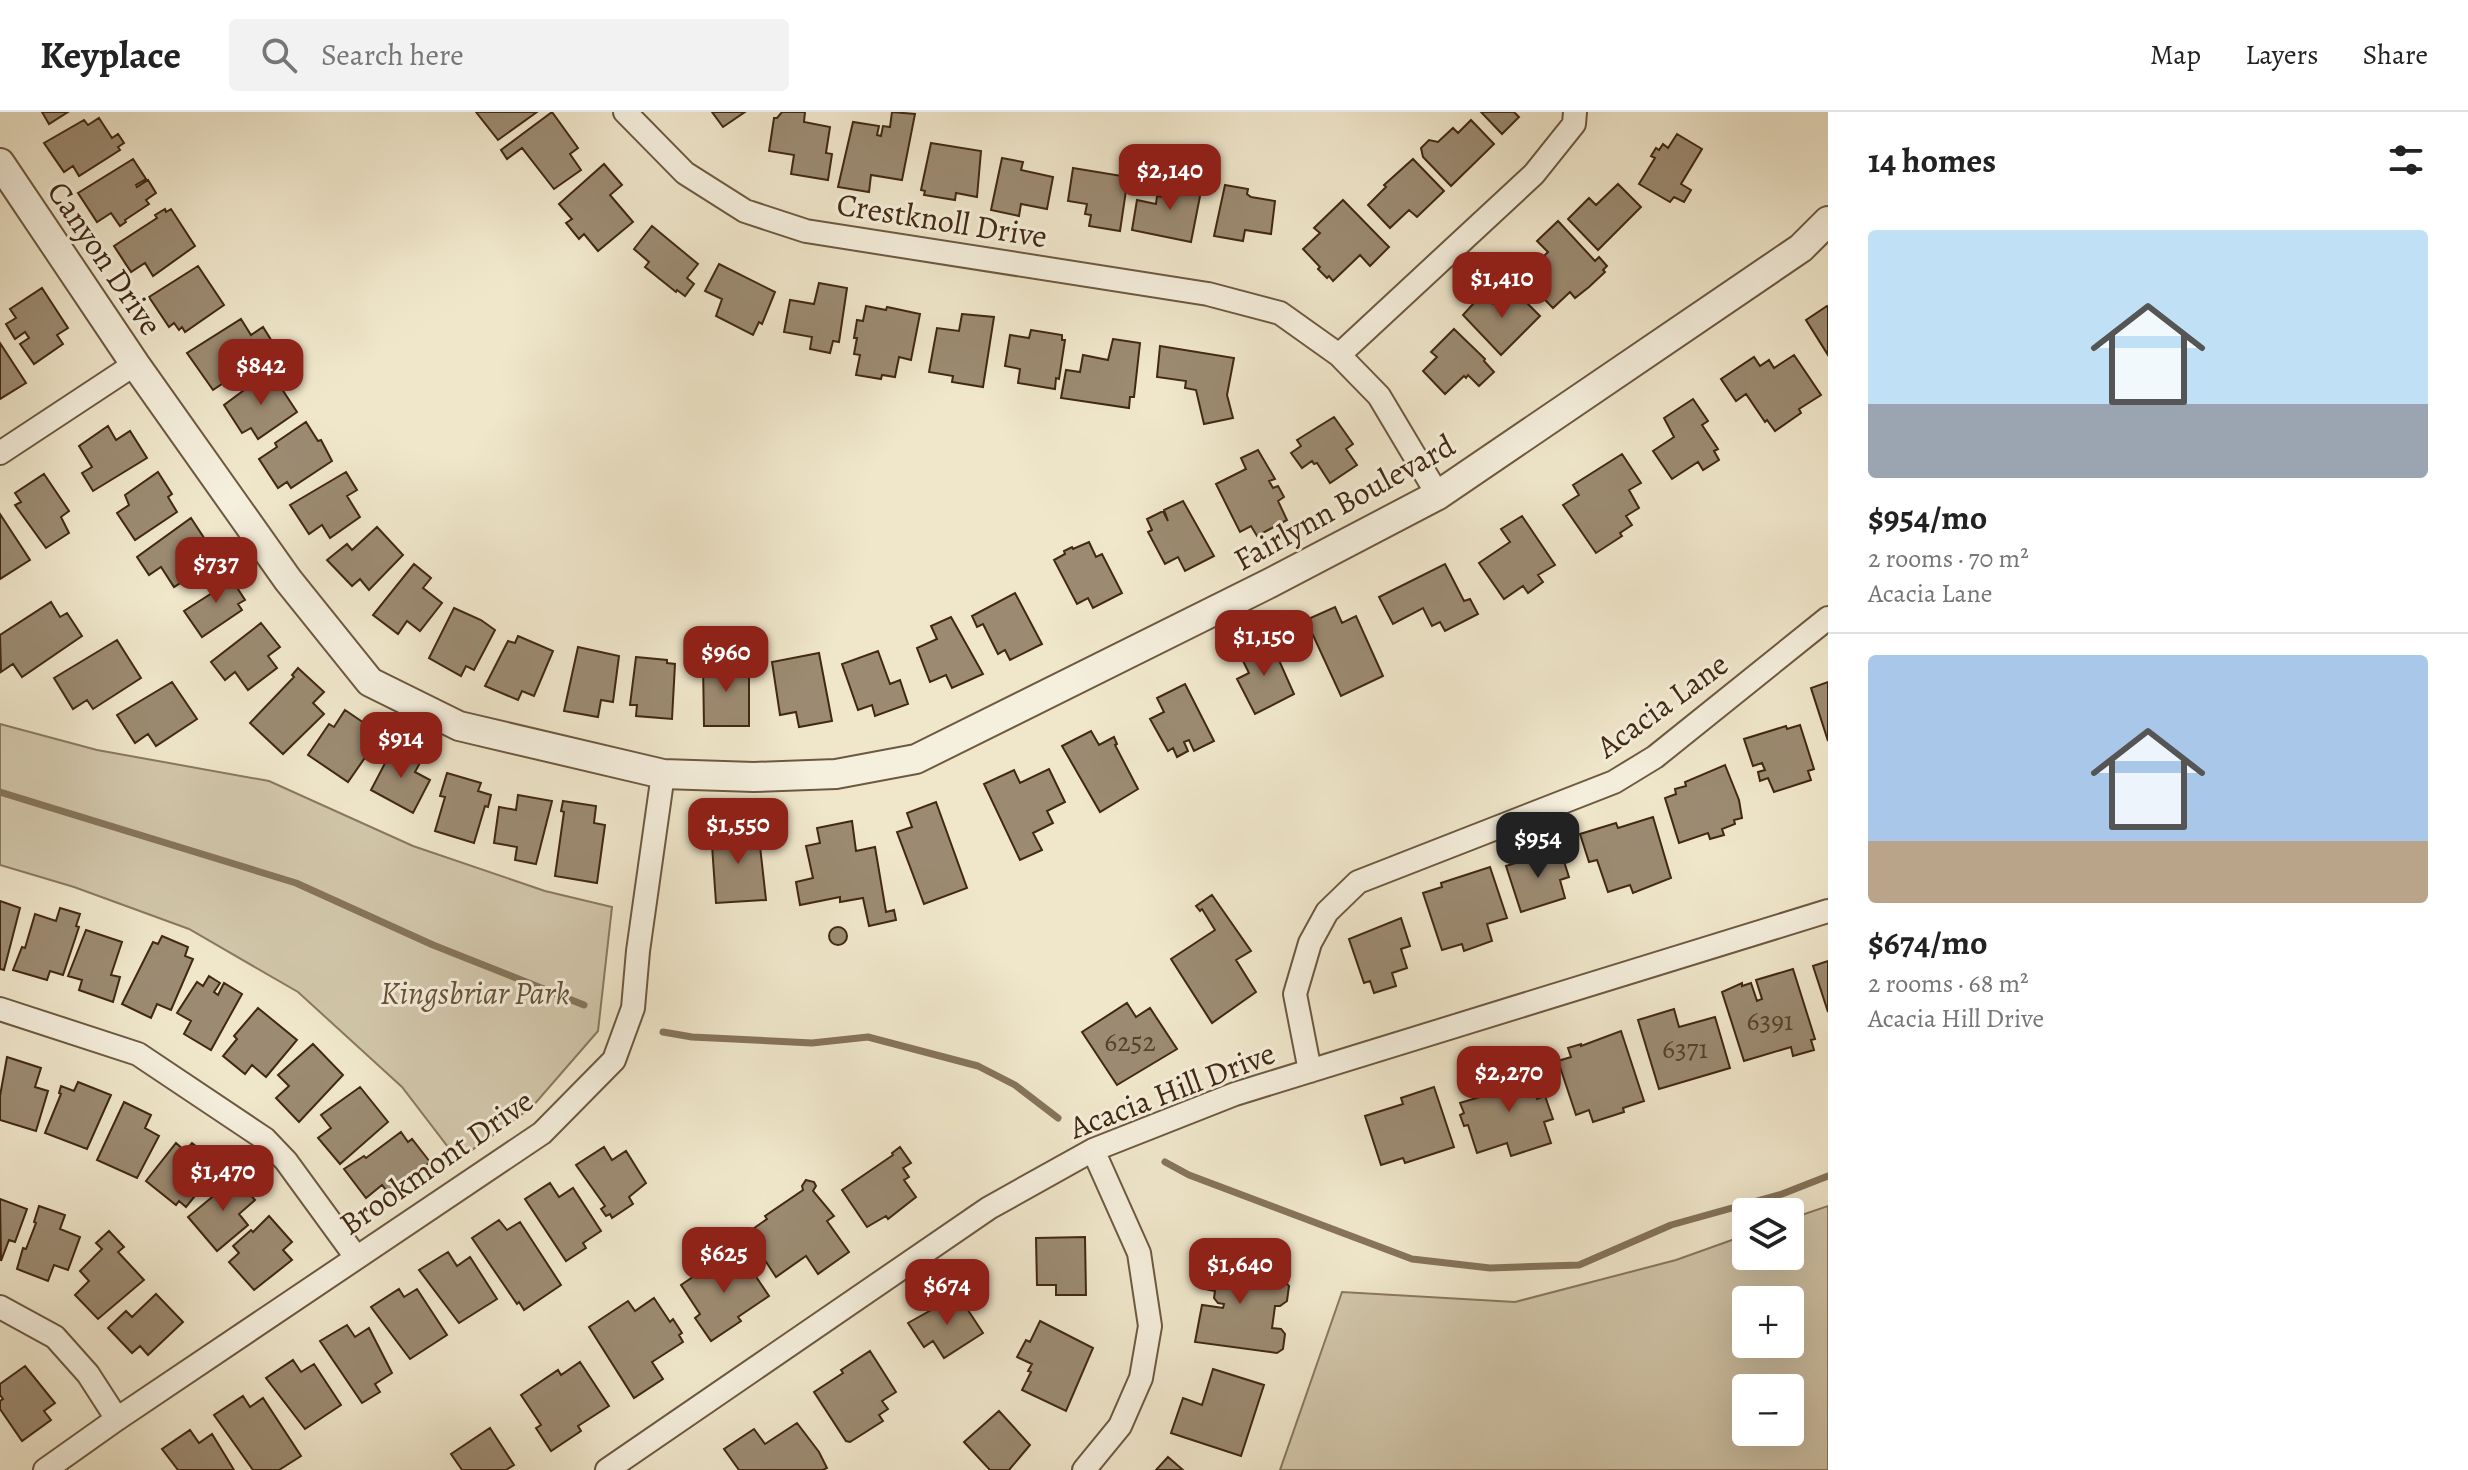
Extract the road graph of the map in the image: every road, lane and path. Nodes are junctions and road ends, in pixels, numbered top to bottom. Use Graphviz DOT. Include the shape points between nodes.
graph roads {
  1 [pos="625,112"];
  2 [pos="1575,112"];
  3 [pos="0,163"];
  4 [pos="1828,221"];
  5 [pos="1339,355"];
  6 [pos="135,364"];
  7 [pos="0,453"];
  8 [pos="1438,495"];
  9 [pos="1828,618"];
  10 [pos="663,774"];
  11 [pos="1828,911"];
  12 [pos="0,1009"];
  13 [pos="1310,1071"];
  14 [pos="1093,1150"];
  15 [pos="356,1257"];
  16 [pos="0,1307"];
  17 [pos="117,1419"];
  18 [pos="45,1470"];
  19 [pos="607,1470"];
  20 [pos="1084,1470"];
  1 -- 5 [label="street, Crestknoll Drive" via="685,173 745,211 806,231 1208,294 1280,313"];
  2 -- 5 [label="street" via="1574,124 1534,174"];
  3 -- 6 [label="street, Canyon Drive"];
  4 -- 8 [label="street, Fairlynn Boulevard" via="1801,248"];
  5 -- 8 [label="street, Crestknoll Drive" via="1379,396"];
  6 -- 7 [label="street"];
  6 -- 10 [label="street, Canyon Drive" via="288,580 370,682 459,726"];
  8 -- 10 [label="street, Fairlynn Boulevard" via="916,759 836,774"];
  9 -- 13 [label="street, Acacia Lane" via="1655,757 1614,782 1358,882 1327,912 1310,943 1295,994"];
  10 -- 15 [label="street, Brookmont Drive" via="633,1008 614,1060 542,1133"];
  11 -- 13 [label="street, Acacia Hill Drive"];
  12 -- 15 [label="street" via="138,1054 265,1139"];
  13 -- 14 [label="street, Acacia Hill Drive" via="1235,1094"];
  14 -- 19 [label="street, Acacia Hill Drive" via="989,1208"];
  14 -- 20 [label="street" via="1139,1253 1150,1326 1141,1378 1120,1426"];
  15 -- 17 [label="street, Brookmont Drive"];
  16 -- 17 [label="street" via="55,1337 88,1374"];
  17 -- 18 [label="street, Brookmont Drive"];
}
